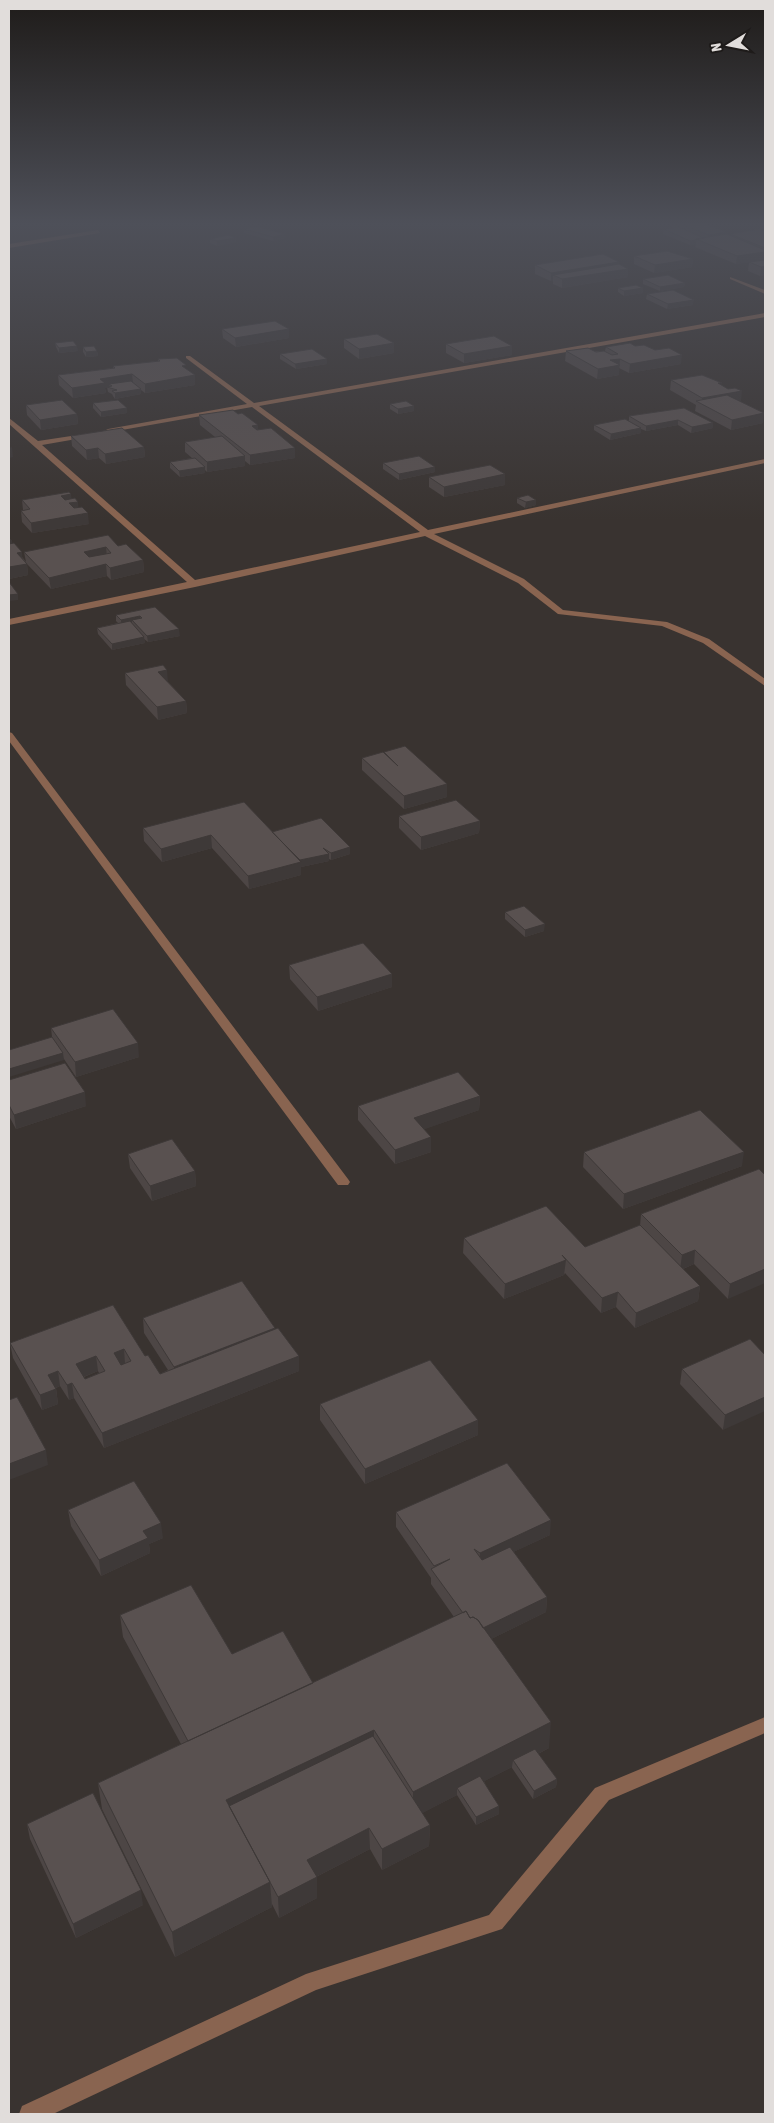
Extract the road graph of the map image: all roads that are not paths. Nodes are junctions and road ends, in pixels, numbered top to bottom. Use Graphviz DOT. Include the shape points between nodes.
graph roads {
  1 [pos="716,322"];
  2 [pos="188,357"];
  3 [pos="254,406"];
  4 [pos="9,420"];
  5 [pos="103,432"];
  6 [pos="93,434"];
  7 [pos="36,444"];
  8 [pos="765,461"];
  9 [pos="428,534"];
  10 [pos="195,584"];
  11 [pos="9,622"];
  12 [pos="765,683"];
  13 [pos="9,735"];
  14 [pos="343,1182"];
  15 [pos="765,1725"];
  16 [pos="30,2114"];
  1 -- 3 [label="street"];
  2 -- 3 [label="street"];
  3 -- 5 [label="street"];
  3 -- 9 [label="street"];
  4 -- 7 [label="street"];
  6 -- 7 [label="street"];
  7 -- 10 [label="street"];
  8 -- 9 [label="street"];
  9 -- 10 [label="street"];
  9 -- 12 [label="street" via="521,580 561,612 664,624 706,641"];
  10 -- 11 [label="street"];
  13 -- 14 [label="street"];
  15 -- 16 [label="street" via="602,1794 495,1922 313,1981"];
}
